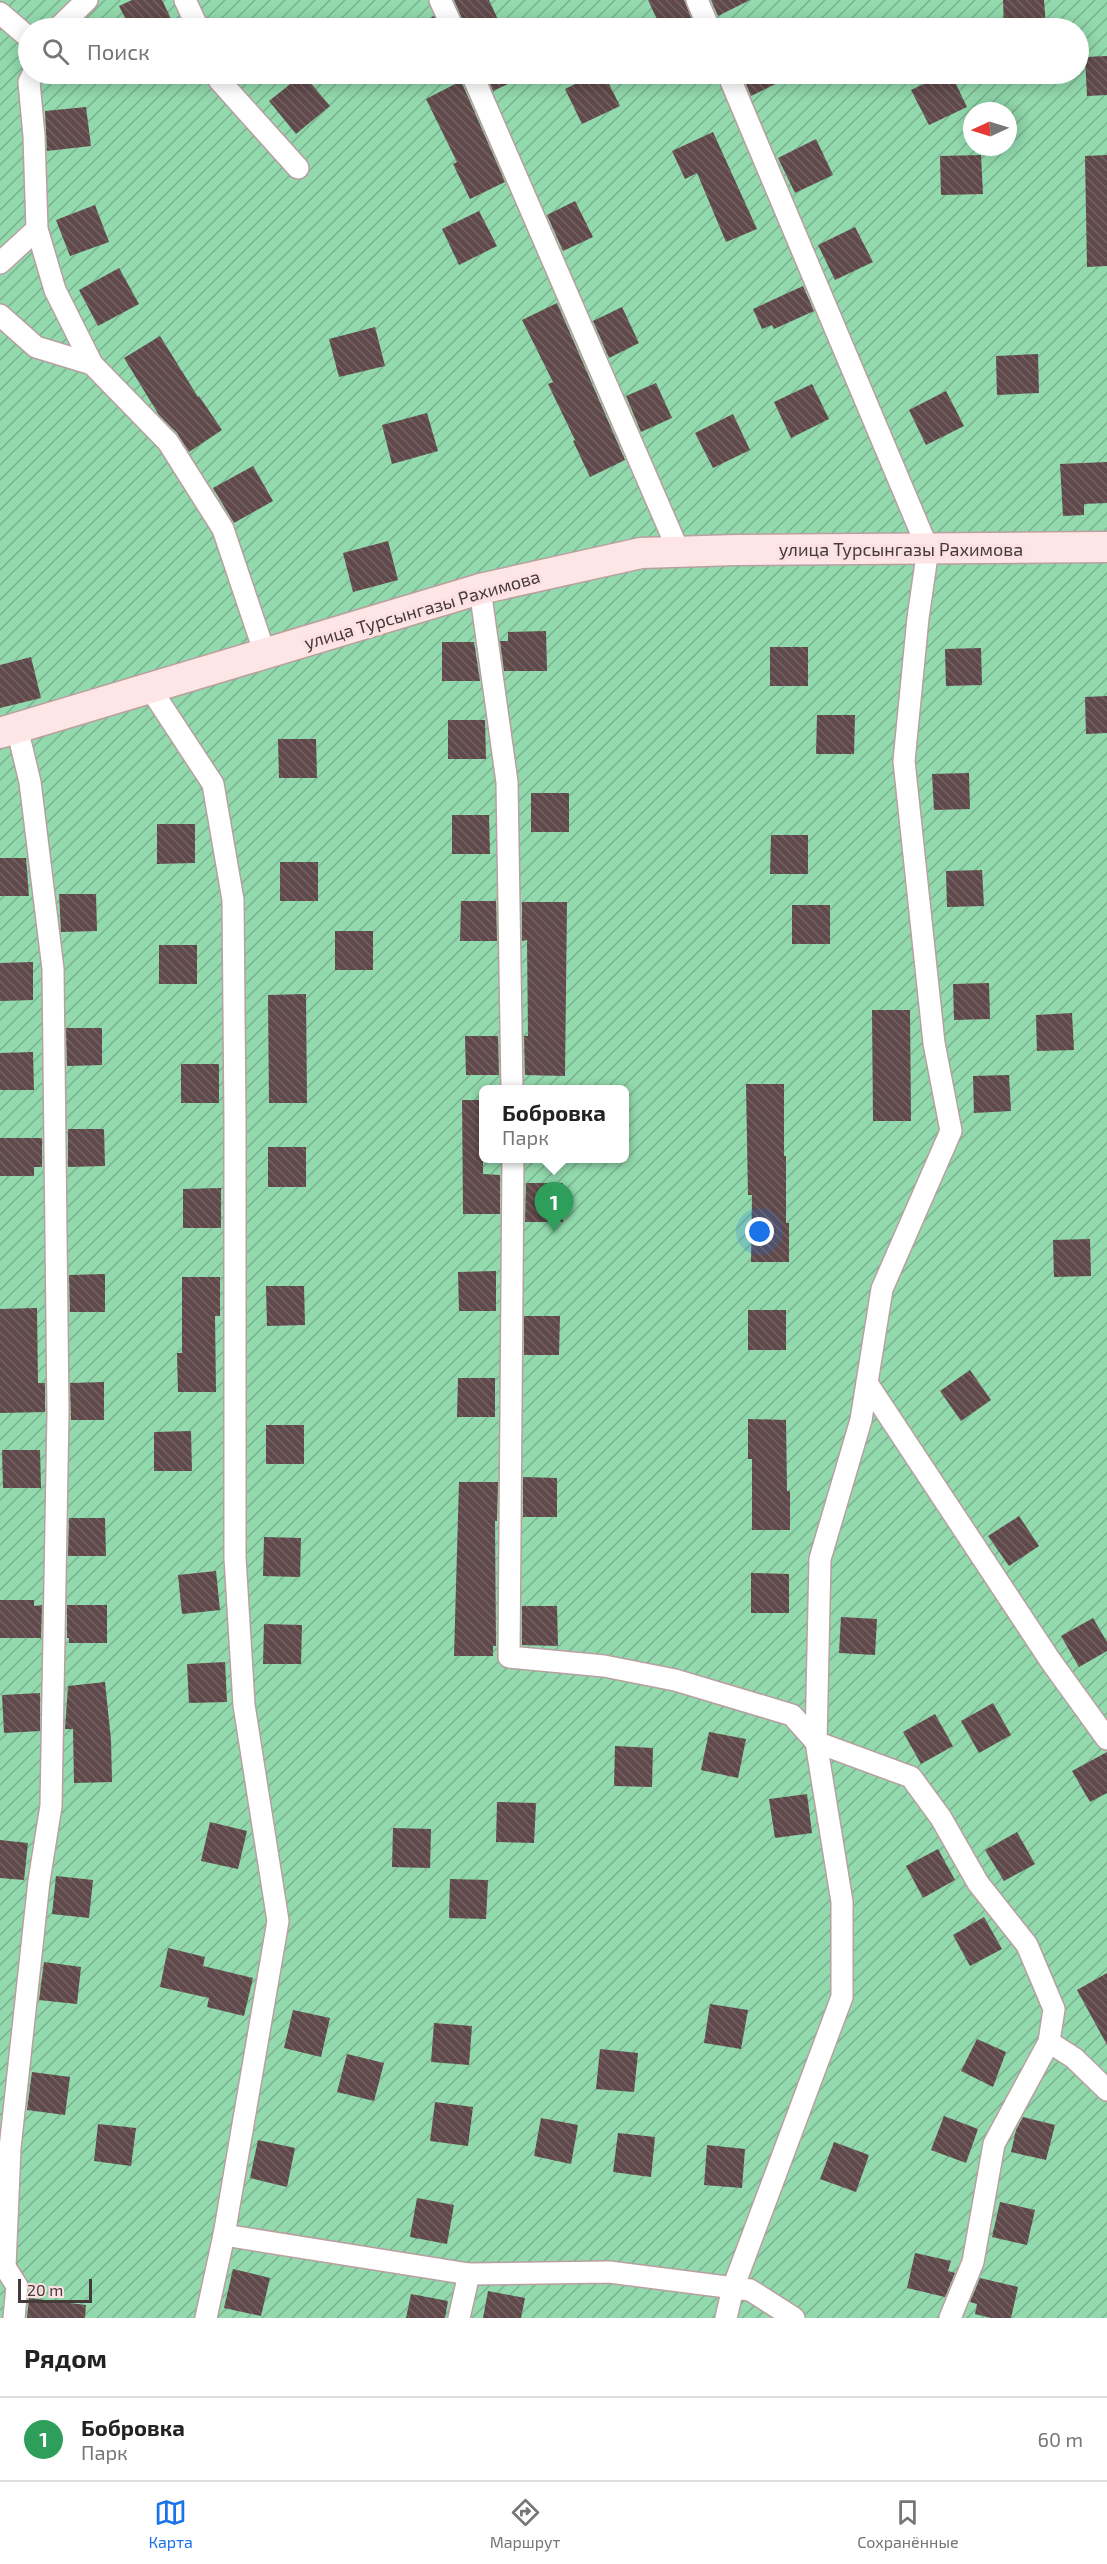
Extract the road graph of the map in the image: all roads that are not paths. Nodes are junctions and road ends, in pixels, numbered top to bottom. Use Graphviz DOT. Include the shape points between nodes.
graph roads {
  1 [pos="87,0"];
  2 [pos="186,0"];
  3 [pos="440,0"];
  4 [pos="697,0"];
  5 [pos="0,13"];
  6 [pos="68,18"];
  7 [pos="194,18"];
  8 [pos="448,18"];
  9 [pos="705,18"];
  10 [pos="18,28"];
  11 [pos="29,84"];
  12 [pos="223,84"];
  13 [pos="476,84"];
  14 [pos="732,84"];
  15 [pos="298,168"];
  16 [pos="37,229"];
  17 [pos="0,263"];
  18 [pos="0,315"];
  19 [pos="93,363"];
  20 [pos="1107,547"];
  21 [pos="928,549"];
  22 [pos="679,552"];
  23 [pos="480,589"];
  24 [pos="265,654"];
  25 [pos="150,688"];
  26 [pos="8,731"];
  27 [pos="512,1085"];
  28 [pos="513,1163"];
  29 [pos="867,1383"];
  30 [pos="1107,1738"];
  31 [pos="816,1742"];
  32 [pos="1049,2042"];
  33 [pos="1107,2090"];
  34 [pos="224,2235"];
  35 [pos="469,2274"];
  36 [pos="733,2288"];
  37 [pos="14,2318"];
  38 [pos="206,2318"];
  39 [pos="459,2318"];
  40 [pos="726,2318"];
  41 [pos="794,2318"];
  42 [pos="950,2318"];
  1 -- 6 [label="street"];
  2 -- 7 [label="street"];
  3 -- 8 [label="street"];
  4 -- 9 [label="street"];
  5 -- 10 [label="street"];
  11 -- 16 [label="street"];
  12 -- 15 [label="street"];
  13 -- 22 [label="street"];
  14 -- 21 [label="street"];
  16 -- 17 [label="street"];
  16 -- 19 [label="street" via="55,290"];
  18 -- 19 [label="street" via="36,346"];
  19 -- 24 [label="street" via="168,442 223,530"];
  20 -- 21 [label="street, улица Турсынгазы Рахимова"];
  21 -- 22 [label="street, улица Турсынгазы Рахимова"];
  21 -- 29 [label="street" via="904,761 934,1043 951,1131 882,1289"];
  22 -- 23 [label="street, улица Турсынгазы Рахимова" via="641,553"];
  23 -- 24 [label="street, улица Турсынгазы Рахимова"];
  23 -- 27 [label="street" via="507,782"];
  24 -- 25 [label="street, улица Турсынгазы Рахимова"];
  25 -- 26 [label="street, улица Турсынгазы Рахимова"];
  25 -- 34 [label="street" via="213,784 233,900 235,1558 244,1705 278,1922"];
  26 -- 37 [label="street" via="30,782 53,969 58,1412 51,1806 10,2148 5,2267 17,2286"];
  28 -- 31 [label="street" via="509,1657 604,1666 675,1680 792,1715"];
  29 -- 30 [label="street" via="1050,1660"];
  29 -- 31 [label="street" via="861,1420 820,1559"];
  31 -- 32 [label="street" via="911,1777 941,1818 978,1883 1027,1945 1054,2009"];
  31 -- 36 [label="street" via="842,1902 842,1997"];
  32 -- 33 [label="street" via="1074,2058"];
  32 -- 42 [label="street" via="994,2144 973,2262"];
  34 -- 35 [label="street"];
  34 -- 38 [label="street"];
  35 -- 36 [label="street" via="609,2272"];
  35 -- 39 [label="street"];
  36 -- 40 [label="street"];
  36 -- 41 [label="street" via="750,2290"];
}
